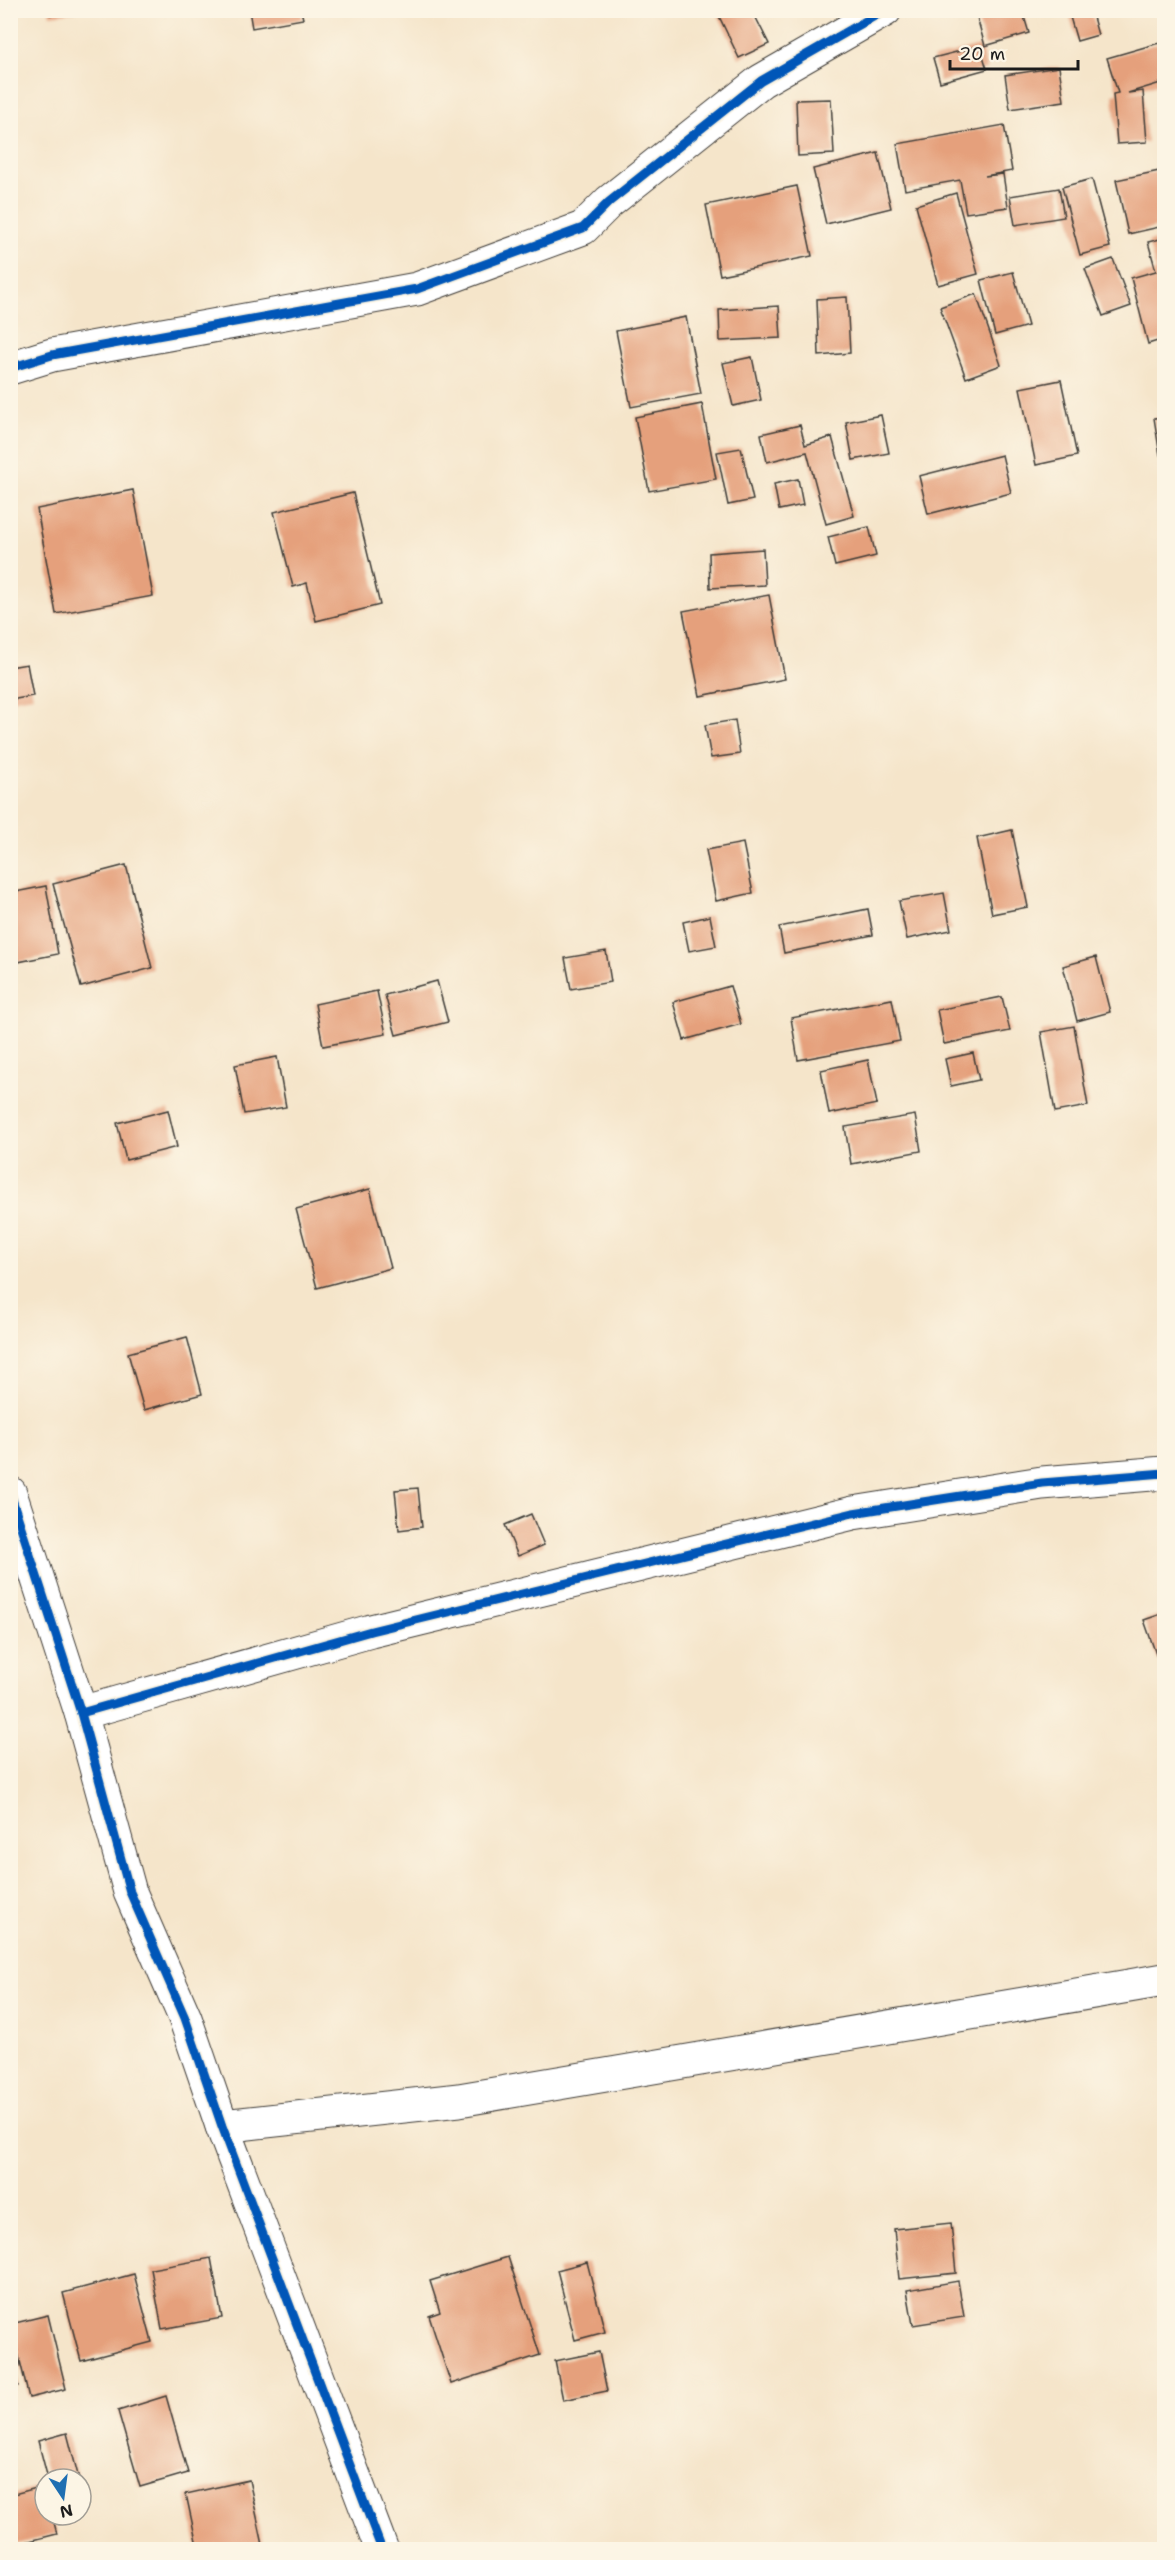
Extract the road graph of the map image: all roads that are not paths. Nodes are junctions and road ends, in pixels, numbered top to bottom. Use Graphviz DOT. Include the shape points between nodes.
graph roads {
  1 [pos="885,10"];
  2 [pos="10,368"];
  3 [pos="1164,1473"];
  4 [pos="10,1493"];
  5 [pos="81,1713"];
  6 [pos="1164,1980"];
  7 [pos="222,2126"];
  8 [pos="382,2550"];
  1 -- 2 [label="street" via="761,81 609,202 583,228 417,290 52,355"];
  3 -- 5 [label="street" via="1042,1484 854,1513 371,1631"];
  4 -- 5 [label="street"];
  5 -- 7 [label="street" via="130,1892 185,2018"];
  6 -- 7 [label="street" via="459,2100"];
  7 -- 8 [label="street"];
}
